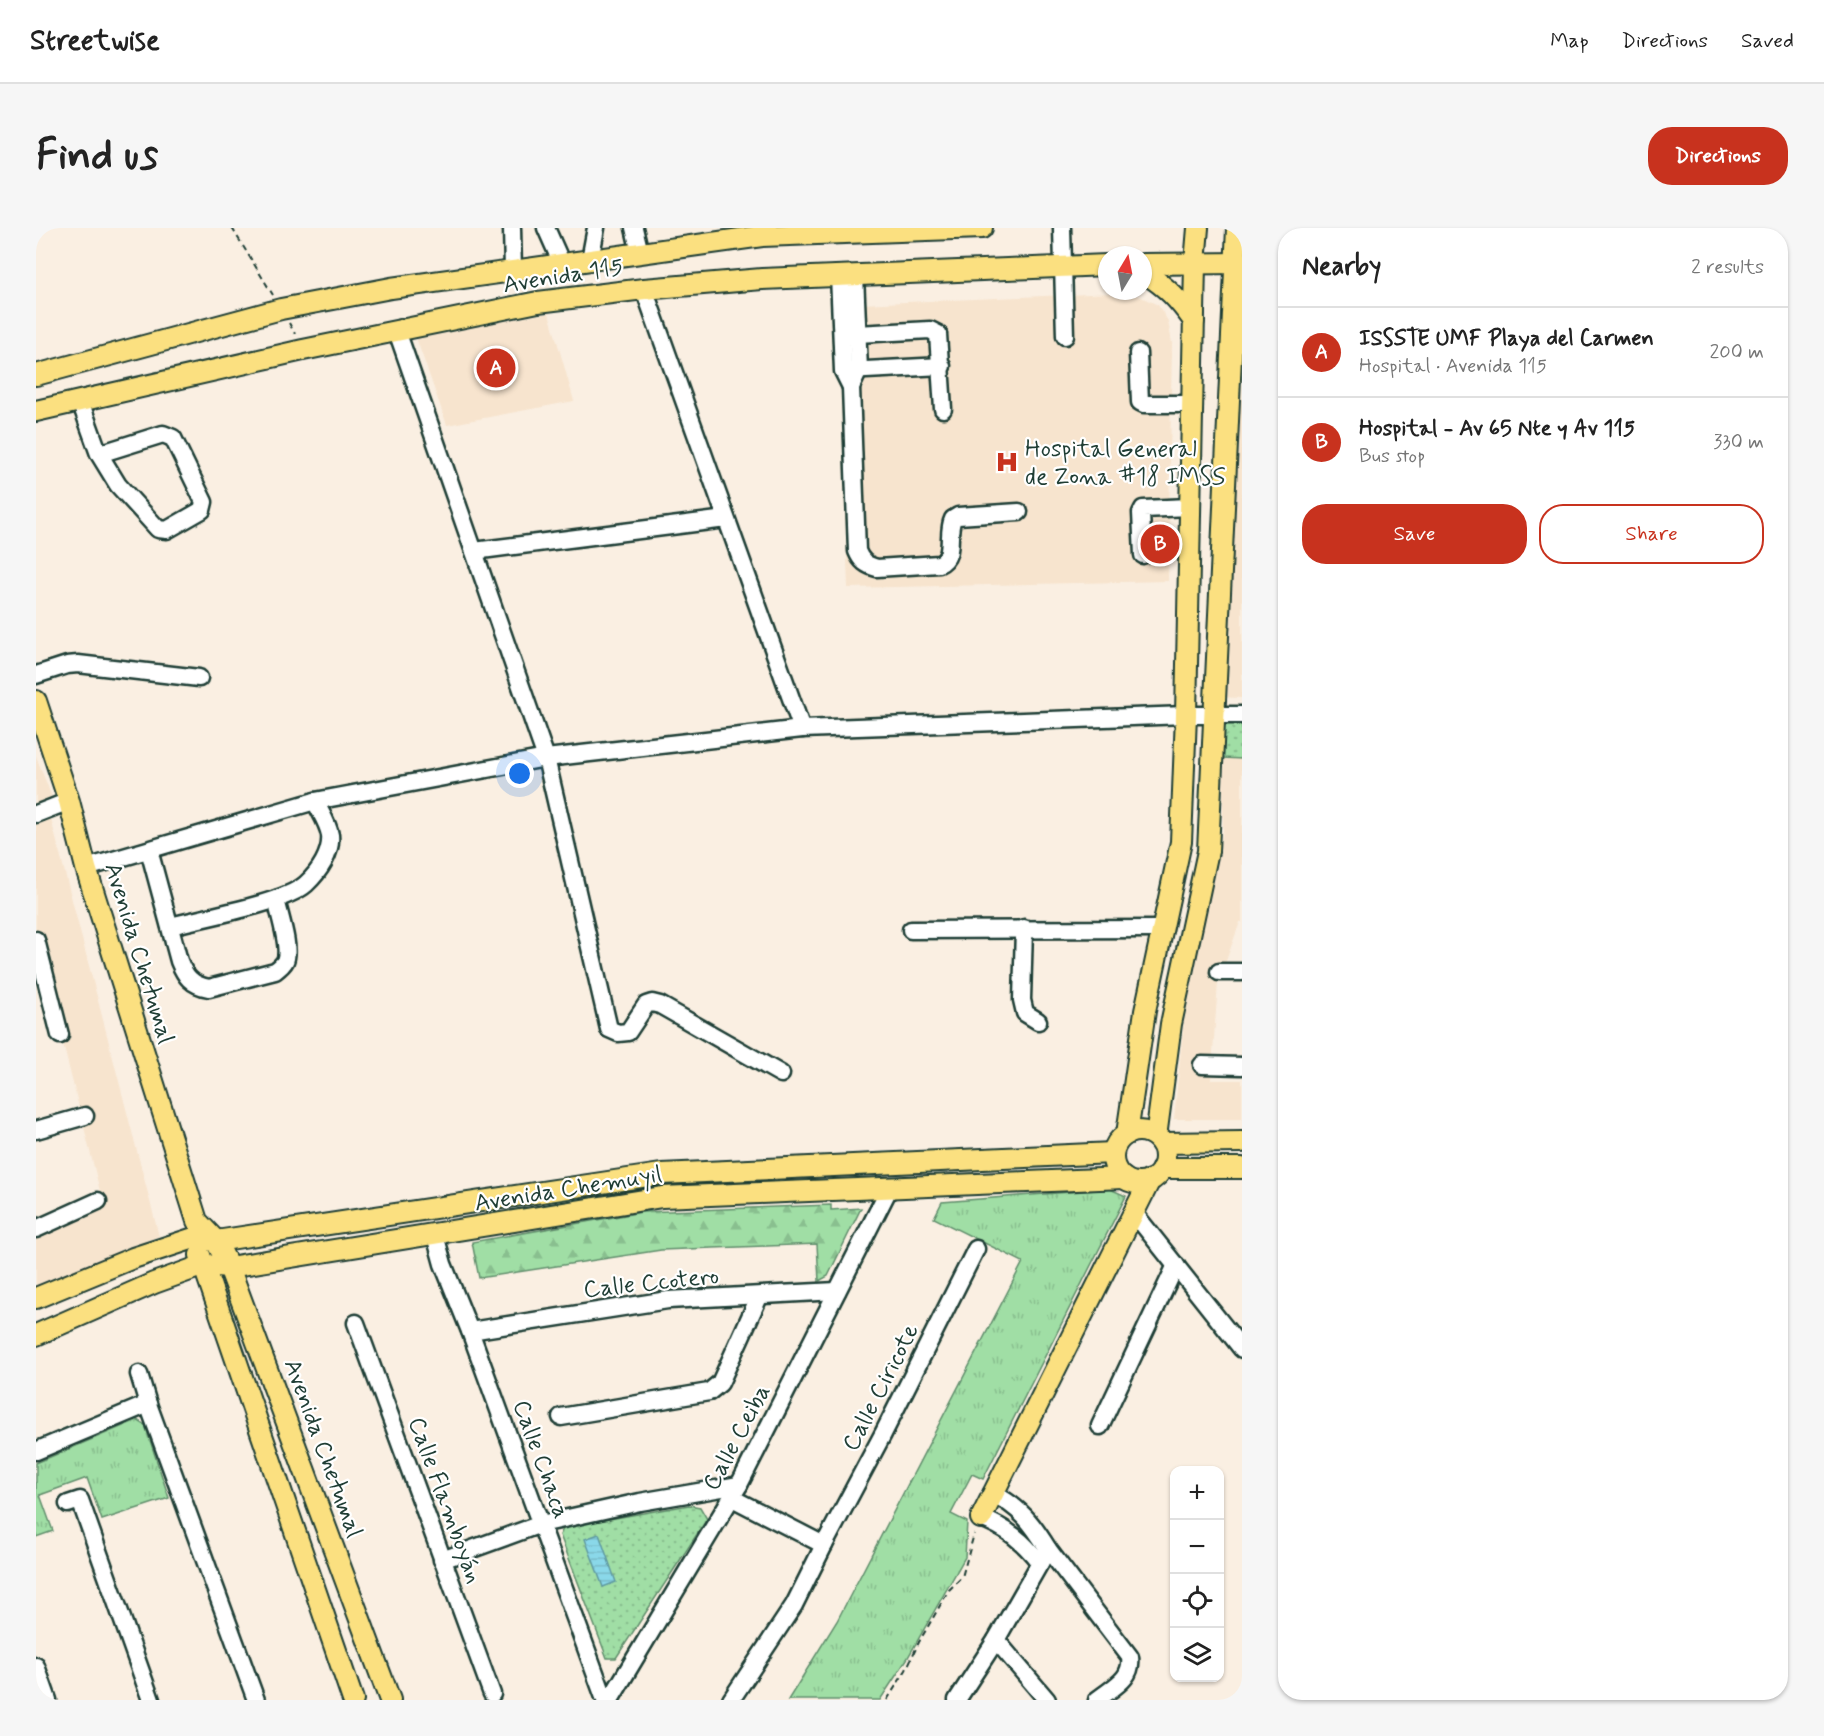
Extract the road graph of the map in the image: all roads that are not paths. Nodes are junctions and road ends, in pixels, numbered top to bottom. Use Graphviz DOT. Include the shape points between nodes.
graph roads {
  1 [pos="512,228"];
  2 [pos="546,228"];
  3 [pos="596,228"];
  4 [pos="634,228"];
  5 [pos="782,228"];
  6 [pos="982,228"];
  7 [pos="1062,228"];
  8 [pos="1198,228"];
  9 [pos="1237,228"];
  10 [pos="762,236"];
  11 [pos="640,253"];
  12 [pos="590,260"];
  13 [pos="1195,263"];
  14 [pos="1238,263"];
  15 [pos="562,264"];
  16 [pos="1152,264"];
  17 [pos="1098,265"];
  18 [pos="1062,266"];
  19 [pos="513,271"];
  20 [pos="847,275"];
  21 [pos="1152,278"];
  22 [pos="644,289"];
  23 [pos="1194,321"];
  24 [pos="397,332"];
  25 [pos="857,334"];
  26 [pos="1065,336"];
  27 [pos="1138,353"];
  28 [pos="942,366"];
  29 [pos="851,371"];
  30 [pos="36,375"];
  31 [pos="80,400"];
  32 [pos="1192,404"];
  33 [pos="943,409"];
  34 [pos="39,411"];
  35 [pos="99,454"];
  36 [pos="1190,507"];
  37 [pos="1019,512"];
  38 [pos="726,519"];
  39 [pos="474,551"];
  40 [pos="1143,555"];
  41 [pos="36,675"];
  42 [pos="199,678"];
  43 [pos="36,701"];
  44 [pos="1215,714"];
  45 [pos="1186,715"];
  46 [pos="1242,715"];
  47 [pos="802,729"];
  48 [pos="546,758"];
  49 [pos="69,801"];
  50 [pos="315,801"];
  51 [pos="36,814"];
  52 [pos="149,849"];
  53 [pos="86,868"];
  54 [pos="276,899"];
  55 [pos="170,926"];
  56 [pos="1024,928"];
  57 [pos="1161,929"];
  58 [pos="911,930"];
  59 [pos="36,940"];
  60 [pos="1219,972"];
  61 [pos="1242,972"];
  62 [pos="1038,1022"];
  63 [pos="60,1035"];
  64 [pos="1202,1065"];
  65 [pos="1242,1066"];
  66 [pos="781,1074"];
  67 [pos="86,1116"];
  68 [pos="36,1130"];
  69 [pos="1127,1134"];
  70 [pos="1159,1140"];
  71 [pos="1242,1142"];
  72 [pos="1113,1153"];
  73 [pos="1241,1170"];
  74 [pos="661,1174"];
  75 [pos="1156,1174"];
  76 [pos="1124,1178"];
  77 [pos="890,1187"];
  78 [pos="662,1197"];
  79 [pos="98,1201"];
  80 [pos="1134,1213"];
  81 [pos="36,1229"];
  82 [pos="196,1229"];
  83 [pos="435,1235"];
  84 [pos="216,1240"];
  85 [pos="976,1249"];
  86 [pos="204,1265"];
  87 [pos="1176,1265"];
  88 [pos="229,1267"];
  89 [pos="837,1291"];
  90 [pos="759,1297"];
  91 [pos="36,1298"];
  92 [pos="356,1323"];
  93 [pos="470,1330"];
  94 [pos="36,1335"];
  95 [pos="1242,1348"];
  96 [pos="139,1374"];
  97 [pos="148,1404"];
  98 [pos="561,1417"];
  99 [pos="1100,1425"];
  100 [pos="36,1451"];
  101 [pos="735,1492"];
  102 [pos="992,1493"];
  103 [pos="68,1504"];
  104 [pos="981,1518"];
  105 [pos="540,1524"];
  106 [pos="824,1545"];
  107 [pos="1044,1556"];
  108 [pos="442,1560"];
  109 [pos="996,1640"];
  110 [pos="36,1666"];
  111 [pos="492,1694"];
  112 [pos="48,1700"];
  113 [pos="151,1700"];
  114 [pos="256,1700"];
  115 [pos="353,1700"];
  116 [pos="390,1700"];
  117 [pos="605,1700"];
  118 [pos="610,1700"];
  119 [pos="731,1700"];
  120 [pos="957,1700"];
  121 [pos="1047,1700"];
  122 [pos="1097,1700"];
  1 -- 19 [label="street"];
  2 -- 15 [label="street"];
  3 -- 12 [label="street"];
  4 -- 11 [label="street"];
  5 -- 10 [label="main road"];
  6 -- 10 [label="main road, Avenida 115"];
  7 -- 18 [label="street"];
  8 -- 13 [label="main road"];
  9 -- 14 [label="main road"];
  10 -- 11 [label="main road, Avenida 115"];
  11 -- 12 [label="main road, Avenida 115"];
  12 -- 15 [label="main road, Avenida 115"];
  13 -- 14 [label="main road"];
  13 -- 16 [label="main road"];
  13 -- 23 [label="main road"];
  14 -- 44 [label="main road"];
  15 -- 19 [label="main road, Avenida 115"];
  17 -- 18 [label="main road, Avenida 115"];
  18 -- 20 [label="main road, Avenida 115"];
  18 -- 26 [label="street"];
  19 -- 30 [label="main road, Avenida 115" via="281,309"];
  20 -- 22 [label="main road, Avenida 115"];
  20 -- 25 [label="street"];
  20 -- 29 [label="street"];
  21 -- 23 [label="main road" via="1175,295"];
  22 -- 24 [label="main road, Avenida 115" via="538,303"];
  22 -- 38 [label="street"];
  23 -- 32 [label="main road"];
  24 -- 31 [label="main road, Avenida 115"];
  24 -- 39 [label="street"];
  25 -- 28 [label="street" via="930,330 940,337"];
  25 -- 29 [label="street"];
  27 -- 32 [label="street" via="1140,402"];
  28 -- 29 [label="street"];
  28 -- 33 [label="street"];
  29 -- 37 [label="street" via="857,551 868,566 945,562 953,519"];
  31 -- 34 [label="main road, Avenida 115"];
  31 -- 35 [label="street"];
  32 -- 36 [label="main road"];
  35 -- 35 [label="street" via="117,485 158,529 166,530 202,510 204,502 173,438 163,434"];
  36 -- 40 [label="street" via="1143,509"];
  36 -- 45 [label="main road"];
  38 -- 39 [label="street"];
  38 -- 47 [label="street"];
  39 -- 48 [label="street"];
  41 -- 42 [label="street" via="78,664"];
  43 -- 49 [label="main road, Avenida Chetumal"];
  44 -- 45 [label="street"];
  44 -- 46 [label="street"];
  44 -- 70 [label="main road" via="1208,850 1171,1024"];
  45 -- 47 [label="street"];
  45 -- 57 [label="main road" via="1181,842"];
  47 -- 48 [label="street"];
  48 -- 50 [label="street"];
  48 -- 66 [label="street" via="609,1029 628,1032 646,1005 660,1005"];
  49 -- 51 [label="street"];
  49 -- 53 [label="main road, Avenida Chetumal"];
  50 -- 52 [label="street"];
  50 -- 54 [label="street" via="330,836 327,856 305,885"];
  52 -- 53 [label="street"];
  52 -- 55 [label="street"];
  53 -- 82 [label="main road, Avenida Chetumal"];
  54 -- 55 [label="street"];
  54 -- 55 [label="street" via="286,959 275,971 209,988 200,987 185,976"];
  56 -- 57 [label="street"];
  56 -- 58 [label="street"];
  56 -- 62 [label="street" via="1022,1000 1025,1013"];
  57 -- 69 [label="main road"];
  59 -- 63 [label="street"];
  60 -- 61 [label="street"];
  64 -- 65 [label="street"];
  67 -- 68 [label="street"];
  69 -- 70 [label="main road" via="1142,1131"];
  69 -- 72 [label="main road"];
  70 -- 71 [label="main road"];
  70 -- 75 [label="main road" via="1165,1151"];
  72 -- 74 [label="main road, Avenida Chemuyil"];
  72 -- 76 [label="main road" via="1115,1167"];
  73 -- 75 [label="main road"];
  74 -- 78 [label="street"];
  74 -- 84 [label="main road, Avenida Chemuyil"];
  75 -- 76 [label="main road" via="1141,1182"];
  75 -- 80 [label="main road"];
  76 -- 77 [label="main road, Avenida Chemuyil"];
  77 -- 78 [label="main road, Avenida Chemuyil"];
  77 -- 89 [label="street, Calle Ceiba"];
  78 -- 83 [label="main road, Avenida Chemuyil"];
  79 -- 81 [label="street"];
  80 -- 87 [label="street"];
  80 -- 102 [label="main road"];
  82 -- 84 [label="main road, Avenida Chetumal"];
  82 -- 86 [label="main road, Avenida Chetumal"];
  82 -- 91 [label="main road"];
  83 -- 88 [label="main road, Avenida Chemuyil"];
  83 -- 93 [label="street, Calle Chaca"];
  84 -- 88 [label="main road, Avenida Chetumal"];
  85 -- 106 [label="street, Calle Ciricote"];
  86 -- 88 [label="main road, Avenida Chemuyil"];
  86 -- 94 [label="main road, Avenida Chemuyil"];
  86 -- 115 [label="main road, Avenida Chetumal"];
  87 -- 95 [label="street"];
  87 -- 99 [label="street"];
  88 -- 116 [label="main road, Avenida Chetumal"];
  89 -- 90 [label="street, Calle Ccotero"];
  89 -- 101 [label="street, Calle Ceiba"];
  90 -- 93 [label="street, Calle Ccotero" via="668,1300"];
  90 -- 98 [label="street" via="720,1383 709,1392"];
  92 -- 108 [label="street, Calle Flamboyán"];
  93 -- 105 [label="street, Calle Chaca"];
  96 -- 97 [label="street"];
  97 -- 100 [label="street"];
  97 -- 114 [label="street"];
  101 -- 105 [label="street" via="640,1502"];
  101 -- 106 [label="street"];
  101 -- 118 [label="street, Calle Ceiba"];
  102 -- 104 [label="main road"];
  102 -- 107 [label="street" via="1011,1503 1025,1517"];
  103 -- 113 [label="street" via="80,1500"];
  104 -- 107 [label="street" via="1002,1526"];
  105 -- 108 [label="street"];
  105 -- 117 [label="street, Calle Chaca"];
  106 -- 119 [label="street, Calle Ciricote" via="794,1605"];
  107 -- 109 [label="street"];
  107 -- 122 [label="street" via="1130,1657 1127,1677"];
  108 -- 111 [label="street, Calle Flamboyán"];
  109 -- 120 [label="street"];
  109 -- 121 [label="street"];
  110 -- 112 [label="street"];
}
